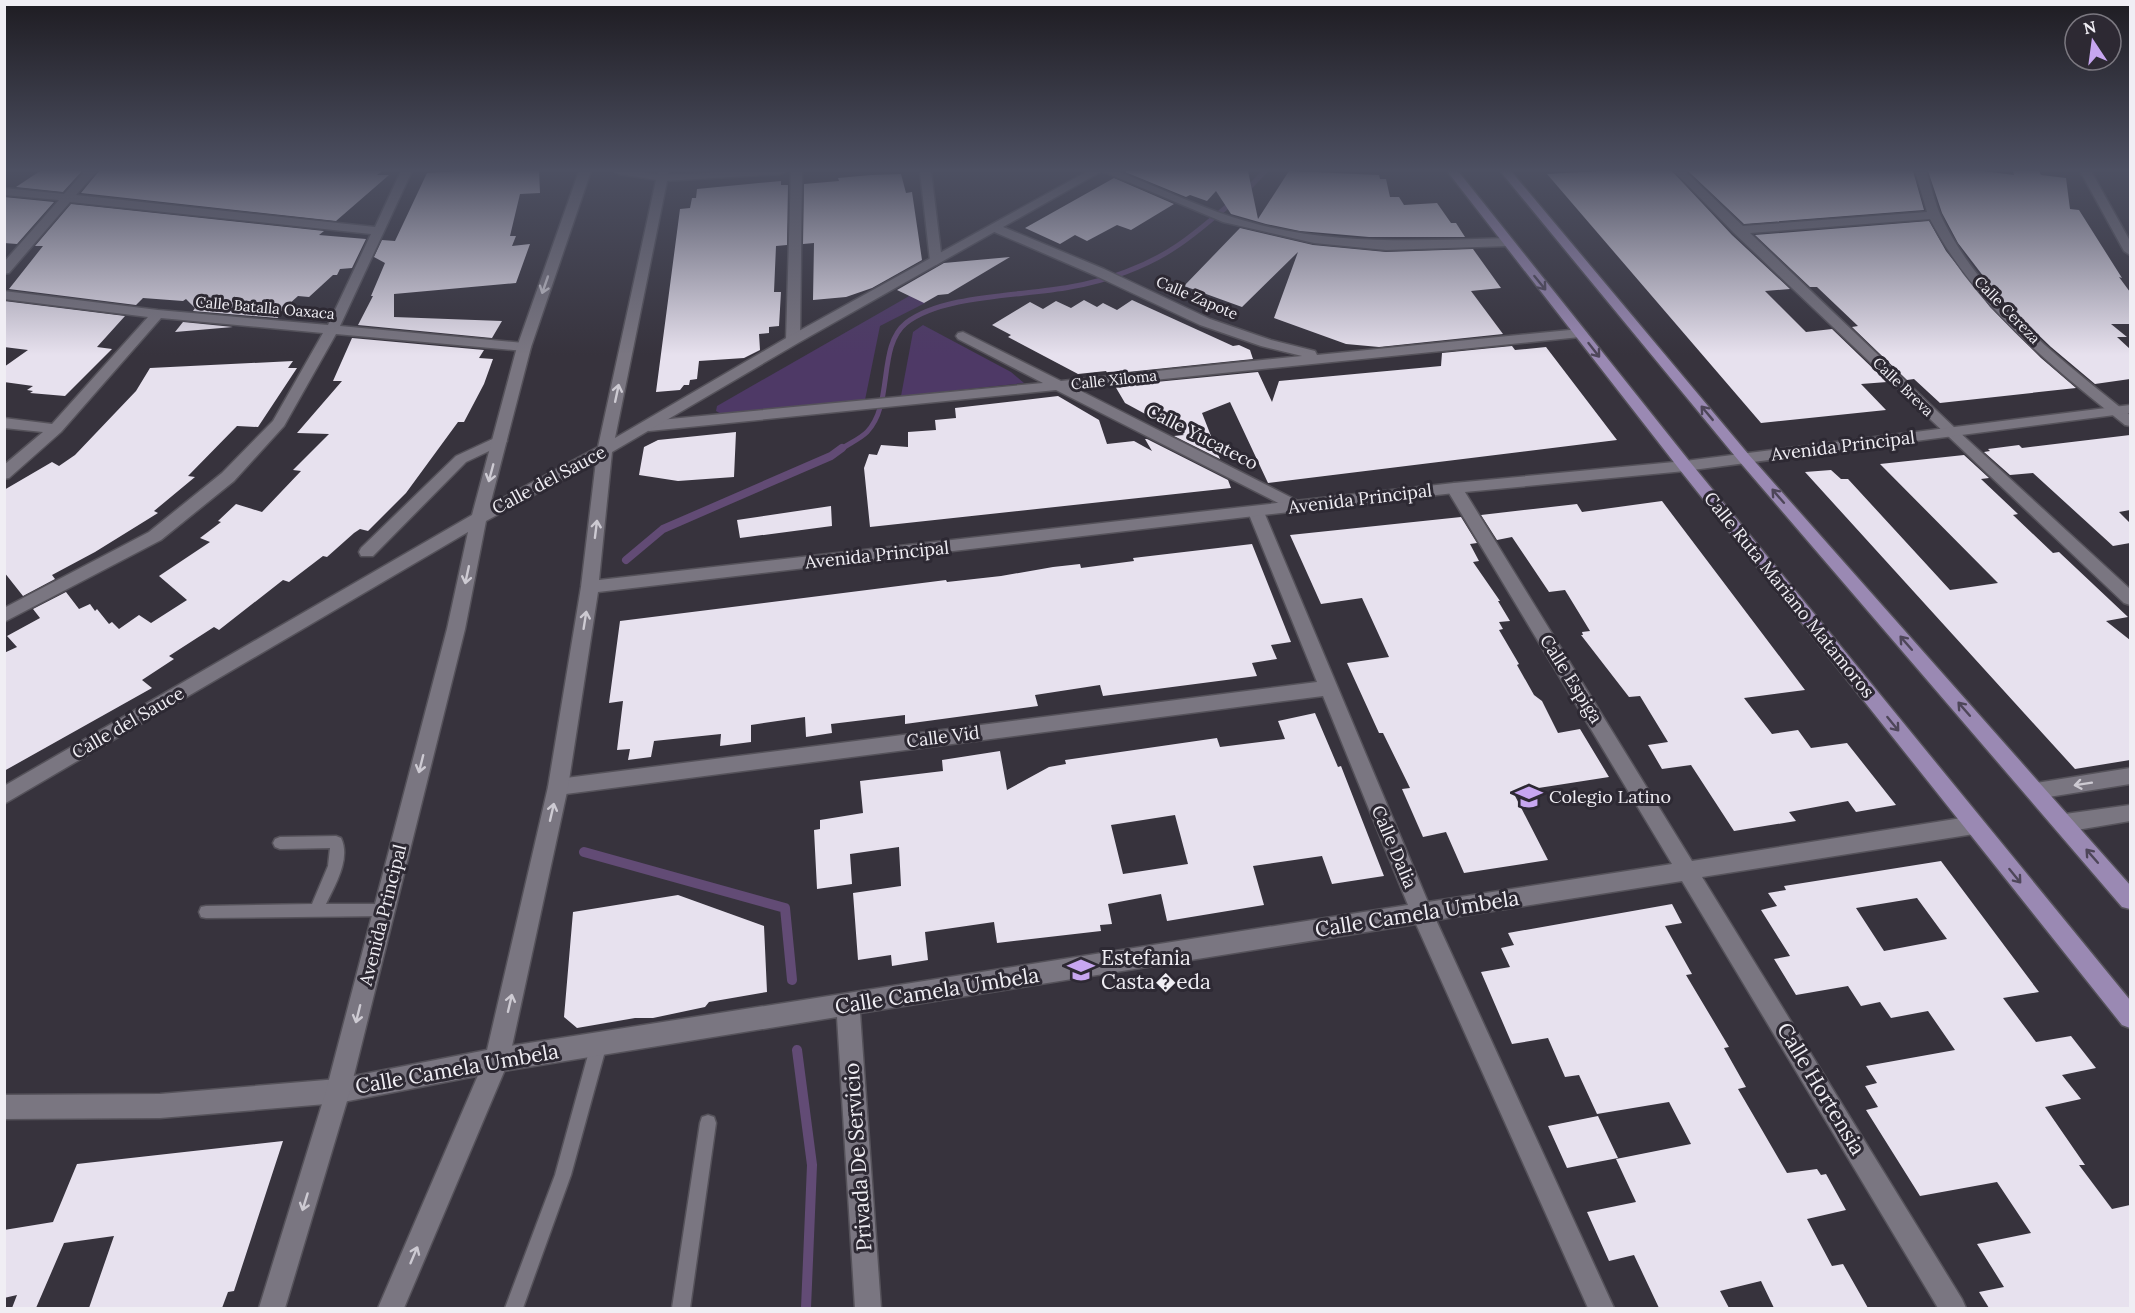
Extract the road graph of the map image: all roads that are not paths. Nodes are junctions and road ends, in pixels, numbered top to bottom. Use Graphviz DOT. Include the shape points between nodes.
graph roads {
  1 [pos="38,232"];
  2 [pos="377,232"];
  3 [pos="564,232"];
  4 [pos="651,232"];
  5 [pos="795,232"];
  6 [pos="932,232"];
  7 [pos="988,232"];
  8 [pos="1006,232"];
  9 [pos="1282,232"];
  10 [pos="1500,232"];
  11 [pos="1556,232"];
  12 [pos="1740,232"];
  13 [pos="1945,232"];
  14 [pos="2119,232"];
  15 [pos="1508,242"];
  16 [pos="2130,251"];
  17 [pos="936,261"];
  18 [pos="4,270"];
  19 [pos="4,295"];
  20 [pos="158,314"];
  21 [pos="332,330"];
  22 [pos="1580,333"];
  23 [pos="963,336"];
  24 [pos="794,340"];
  25 [pos="524,347"];
  26 [pos="1323,357"];
  27 [pos="1059,387"];
  28 [pos="2123,410"];
  29 [pos="2130,422"];
  30 [pos="4,423"];
  31 [pos="649,426"];
  32 [pos="56,429"];
  33 [pos="1952,433"];
  34 [pos="499,441"];
  35 [pos="605,450"];
  36 [pos="1744,458"];
  37 [pos="1685,466"];
  38 [pos="4,474"];
  39 [pos="1454,488"];
  40 [pos="1296,507"];
  41 [pos="1256,512"];
  42 [pos="479,518"];
  43 [pos="367,552"];
  44 [pos="590,587"];
  45 [pos="2130,600"];
  46 [pos="4,616"];
  47 [pos="1328,688"];
  48 [pos="2130,776"];
  49 [pos="558,787"];
  50 [pos="2036,791"];
  51 [pos="4,796"];
  52 [pos="2130,813"];
  53 [pos="2064,823"];
  54 [pos="1974,825"];
  55 [pos="280,843"];
  56 [pos="1688,870"];
  57 [pos="2130,900"];
  58 [pos="384,910"];
  59 [pos="316,911"];
  60 [pos="206,912"];
  61 [pos="1422,913"];
  62 [pos="848,1006"];
  63 [pos="2130,1017"];
  64 [pos="599,1044"];
  65 [pos="497,1060"];
  66 [pos="338,1091"];
  67 [pos="4,1107"];
  68 [pos="708,1123"];
  69 [pos="273,1308"];
  70 [pos="391,1308"];
  71 [pos="514,1308"];
  72 [pos="681,1308"];
  73 [pos="868,1308"];
  74 [pos="1601,1308"];
  75 [pos="1953,1308"];
  1 -- 18 [label="street"];
  2 -- 21 [label="street"];
  3 -- 25 [label="street, Avenida Principal, one-way"];
  35 -- 4 [label="street, one-way"];
  5 -- 24 [label="street"];
  6 -- 17 [label="street"];
  7 -- 17 [label="street, Calle del Sauce"];
  8 -- 26 [label="street, Calle Zapote" via="1204,322"];
  9 -- 15 [label="street" via="1386,246"];
  10 -- 15 [label="main road, Calle Ruta Mariano Matamoros"];
  36 -- 11 [label="main road, one-way"];
  12 -- 33 [label="street, Calle Breva"];
  13 -- 28 [label="street, Calle Cereza" via="1986,292 2034,339"];
  14 -- 16 [label="street"];
  15 -- 22 [label="main road, Calle Ruta Mariano Matamoros, one-way"];
  17 -- 24 [label="street, Calle del Sauce"];
  19 -- 20 [label="street, Calle Batalla Oaxaca"];
  20 -- 21 [label="street, Calle Batalla Oaxaca"];
  20 -- 32 [label="street"];
  21 -- 25 [label="street, Calle Batalla Oaxaca"];
  21 -- 46 [label="street" via="279,423 228,477 155,536"];
  22 -- 26 [label="street, Calle Xiloma"];
  22 -- 37 [label="main road, Calle Ruta Mariano Matamoros, one-way"];
  23 -- 27 [label="street, Calle Yucateco"];
  24 -- 31 [label="street, Calle del Sauce"];
  25 -- 34 [label="street, Avenida Principal"];
  26 -- 27 [label="street, Calle Xiloma"];
  27 -- 31 [label="street, Calle Xiloma"];
  27 -- 40 [label="street, Calle Yucateco"];
  28 -- 29 [label="street, Calle Cereza"];
  28 -- 33 [label="street, Avenida Principal"];
  30 -- 32 [label="street"];
  31 -- 35 [label="street, Calle del Sauce"];
  32 -- 38 [label="street"];
  33 -- 36 [label="street, Avenida Principal"];
  33 -- 45 [label="street, Calle Breva"];
  34 -- 42 [label="street, Avenida Principal, one-way"];
  34 -- 43 [label="street" via="460,459"];
  35 -- 42 [label="street, Calle del Sauce"];
  44 -- 35 [label="street, one-way"];
  36 -- 37 [label="street, Avenida Principal"];
  50 -- 36 [label="main road, one-way"];
  37 -- 39 [label="street, Avenida Principal"];
  37 -- 54 [label="main road, Calle Ruta Mariano Matamoros, one-way"];
  39 -- 40 [label="street, Avenida Principal"];
  39 -- 56 [label="street, Calle Espiga"];
  40 -- 41 [label="street, Avenida Principal"];
  41 -- 44 [label="street, Avenida Principal"];
  41 -- 47 [label="street, Calle Dalia"];
  42 -- 51 [label="street, Calle del Sauce"];
  42 -- 58 [label="street, Avenida Principal, one-way" via="456,629"];
  49 -- 44 [label="street, one-way"];
  47 -- 49 [label="street, Calle Vid"];
  47 -- 61 [label="street, Calle Dalia"];
  48 -- 50 [label="street, one-way"];
  65 -- 49 [label="street, one-way"];
  50 -- 53 [label="main road"];
  52 -- 53 [label="street"];
  57 -- 53 [label="main road, one-way"];
  54 -- 56 [label="street, Calle Camela Umbela"];
  54 -- 63 [label="main road, Calle Ruta Mariano Matamoros, one-way"];
  55 -- 59 [label="lane" via="336,842 336,860"];
  56 -- 61 [label="street, Calle Camela Umbela"];
  56 -- 75 [label="street, Calle Hortensia"];
  58 -- 59 [label="lane"];
  58 -- 66 [label="street, Avenida Principal, one-way"];
  59 -- 60 [label="lane"];
  61 -- 62 [label="street, Calle Camela Umbela"];
  61 -- 74 [label="street, Calle Dalia"];
  62 -- 64 [label="street, Calle Camela Umbela"];
  62 -- 73 [label="street, Privada De Servicio"];
  64 -- 65 [label="street, Calle Camela Umbela"];
  64 -- 71 [label="lane" via="563,1175"];
  65 -- 66 [label="street, Calle Camela Umbela"];
  70 -- 65 [label="street, one-way"];
  66 -- 67 [label="street, Calle Camela Umbela" via="160,1106"];
  66 -- 69 [label="street, Avenida Principal, one-way"];
  68 -- 72 [label="lane"];
}
